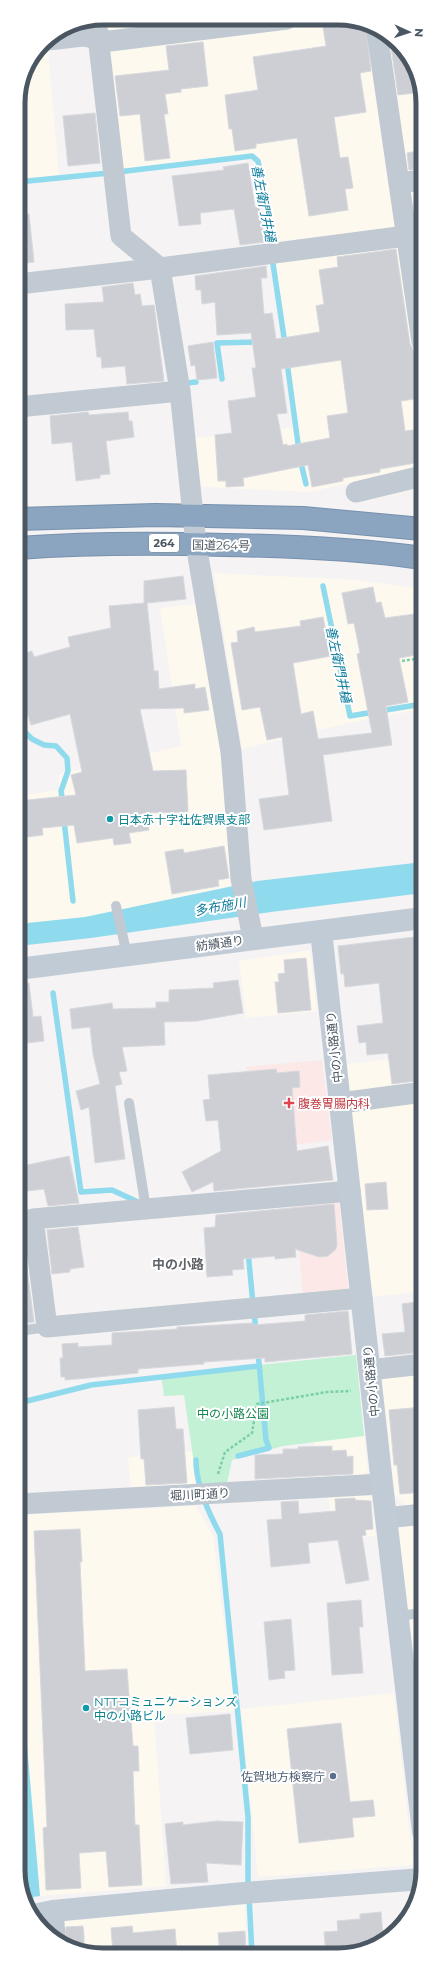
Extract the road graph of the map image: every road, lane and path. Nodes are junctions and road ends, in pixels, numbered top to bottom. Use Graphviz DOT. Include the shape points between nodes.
graph roads {
  1 [pos="238,25"];
  2 [pos="97,29"];
  3 [pos="377,35"];
  4 [pos="59,39"];
  5 [pos="416,181"];
  6 [pos="399,183"];
  7 [pos="406,236"];
  8 [pos="160,268"];
  9 [pos="25,283"];
  10 [pos="416,302"];
  11 [pos="180,391"];
  12 [pos="25,406"];
  13 [pos="416,477"];
  14 [pos="356,492"];
  15 [pos="194,517"];
  16 [pos="25,519"];
  17 [pos="416,528"];
  18 [pos="196,544"];
  19 [pos="25,548"];
  20 [pos="416,557"];
  21 [pos="416,659"];
  22 [pos="402,661"];
  23 [pos="116,906"];
  24 [pos="416,919"];
  25 [pos="252,929"];
  26 [pos="321,931"];
  27 [pos="125,945"];
  28 [pos="25,968"];
  29 [pos="416,1093"];
  30 [pos="129,1103"];
  31 [pos="340,1103"];
  32 [pos="350,1191"];
  33 [pos="145,1202"];
  34 [pos="26,1218"];
  35 [pos="362,1298"];
  36 [pos="47,1327"];
  37 [pos="25,1330"];
  38 [pos="416,1366"];
  39 [pos="370,1380"];
  40 [pos="382,1484"];
  41 [pos="206,1494"];
  42 [pos="25,1504"];
  43 [pos="416,1515"];
  44 [pos="386,1518"];
  45 [pos="416,1614"];
  46 [pos="398,1616"];
  47 [pos="416,1772"];
  48 [pos="415,1880"];
  49 [pos="44,1913"];
  50 [pos="52,1929"];
  1 -- 2 [label="street" via="110,41"];
  2 -- 4 [label="street" via="83,36"];
  2 -- 8 [label="street" via="121,236"];
  3 -- 6 [label="street"];
  5 -- 6 [label="street"];
  6 -- 7 [label="street"];
  7 -- 8 [label="street"];
  7 -- 10 [label="street"];
  8 -- 9 [label="street"];
  8 -- 11 [label="street"];
  11 -- 12 [label="street"];
  11 -- 15 [label="street"];
  13 -- 14 [label="street"];
  15 -- 16 [label="highway, 264" via="155,515"];
  15 -- 17 [label="highway, 264" via="312,519"];
  15 -- 18 [label="street"];
  18 -- 19 [label="highway, 国道264号 / 264"];
  18 -- 20 [label="highway, 国道264号 / 264" via="317,547"];
  18 -- 25 [label="street" via="231,752 241,879"];
  21 -- 22 [label="path"];
  23 -- 27 [label="lane"];
  24 -- 26 [label="street, 紡績通り"];
  25 -- 26 [label="street, 紡績通り"];
  25 -- 27 [label="street, 紡績通り"];
  26 -- 31 [label="street, 中の小路通り"];
  27 -- 28 [label="street, 紡績通り"];
  29 -- 31 [label="street"];
  30 -- 33 [label="lane"];
  31 -- 32 [label="street, 中の小路通り"];
  32 -- 33 [label="street" via="243,1200"];
  32 -- 35 [label="street, 中の小路通り"];
  33 -- 34 [label="street"];
  34 -- 36 [label="street"];
  35 -- 36 [label="street"];
  35 -- 39 [label="street, 中の小路通り"];
  36 -- 37 [label="lane"];
  38 -- 39 [label="street"];
  39 -- 40 [label="street, 中の小路通り"];
  39 -- 41 [label="path" via="327,1392 257,1404 252,1433 225,1452"];
  40 -- 41 [label="street, 堀川町通り"];
  40 -- 44 [label="street, 中の小路通り"];
  41 -- 42 [label="street, 堀川町通り"];
  43 -- 44 [label="street"];
  44 -- 46 [label="street, 中の小路通り"];
  45 -- 46 [label="lane"];
  46 -- 47 [label="street, 中の小路通り"];
  48 -- 49 [label="street" via="249,1892"];
  49 -- 50 [label="street"];
}
